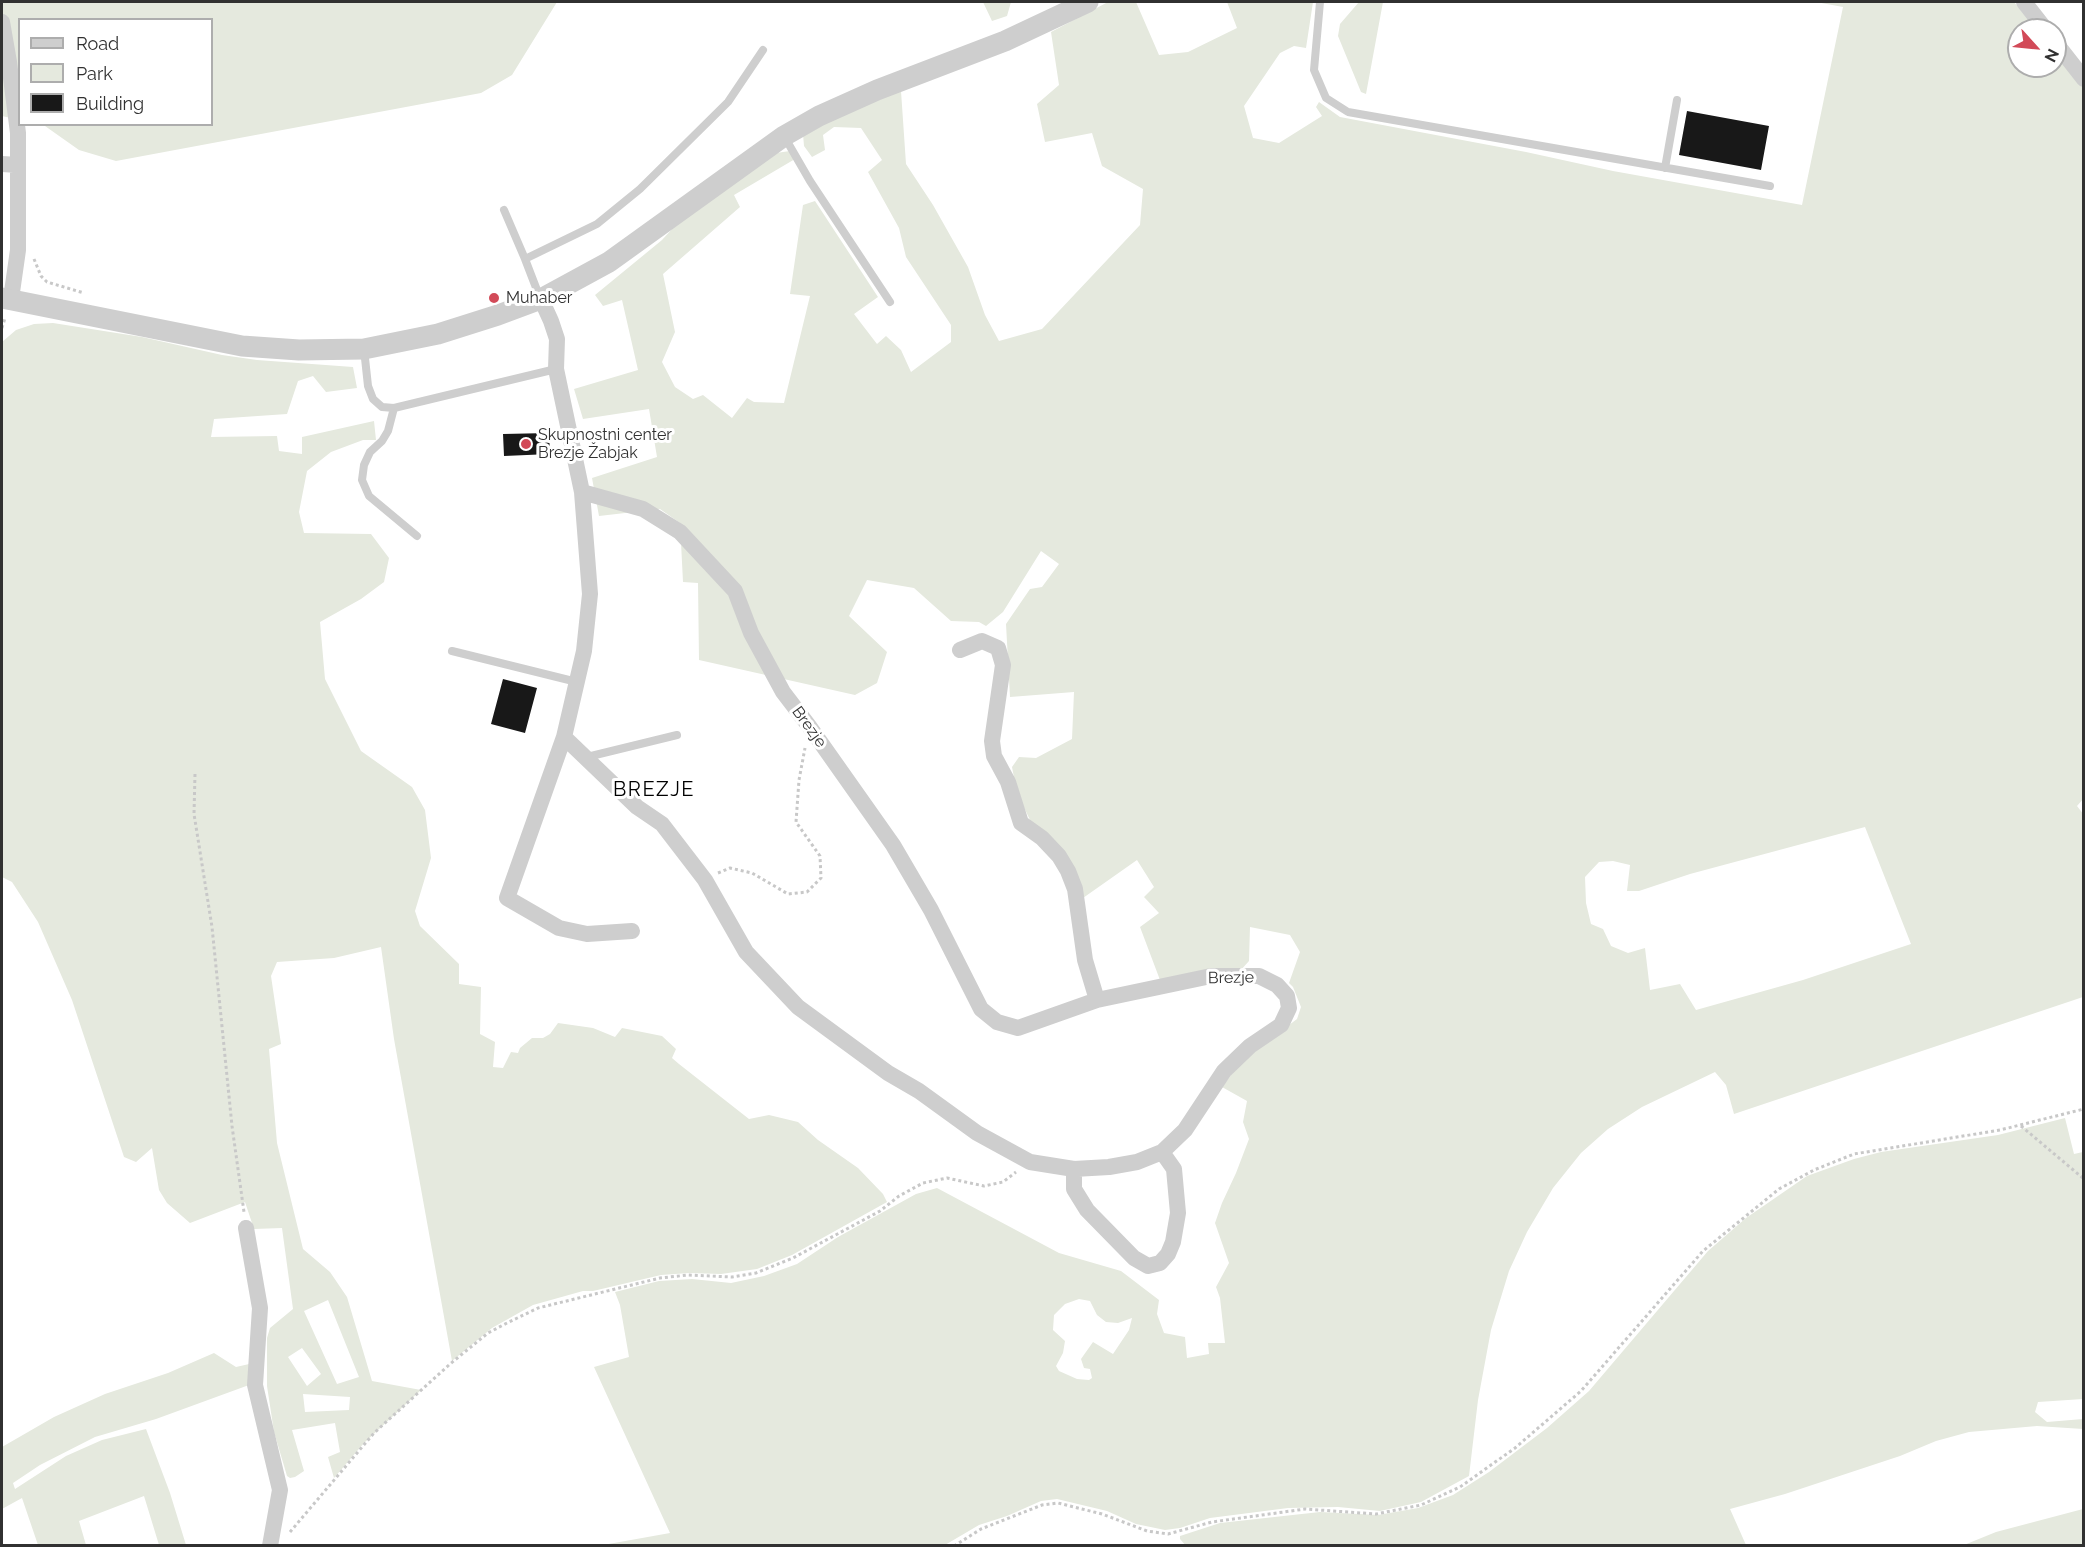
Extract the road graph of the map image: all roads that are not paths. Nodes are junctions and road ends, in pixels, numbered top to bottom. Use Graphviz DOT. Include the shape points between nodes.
graph roads {
  1 [pos="1088,2"];
  2 [pos="1320,2"];
  3 [pos="2024,2"];
  4 [pos="2037,18"];
  5 [pos="2,22"];
  6 [pos="763,50"];
  7 [pos="2067,57"];
  8 [pos="2084,79"];
  9 [pos="1677,100"];
  10 [pos="784,136"];
  11 [pos="10,164"];
  12 [pos="1665,168"];
  13 [pos="1770,186"];
  14 [pos="504,210"];
  15 [pos="525,259"];
  16 [pos="6,299"];
  17 [pos="541,299"];
  18 [pos="890,302"];
  19 [pos="364,349"];
  20 [pos="556,369"];
  21 [pos="394,408"];
  22 [pos="582,492"];
  23 [pos="417,536"];
  24 [pos="960,650"];
  25 [pos="452,651"];
  26 [pos="577,682"];
  27 [pos="677,735"];
  28 [pos="564,737"];
  29 [pos="587,757"];
  30 [pos="632,931"];
  31 [pos="1097,1000"];
  32 [pos="1162,1152"];
  33 [pos="1074,1169"];
  34 [pos="246,1228"];
  35 [pos="270,1545"];
  1 -- 10 [label="street" via="1005,40 867,94"];
  2 -- 12 [label="lane" via="1314,70 1326,98 1348,112"];
  3 -- 4 [label="street"];
  5 -- 11 [label="street" via="18,133"];
  6 -- 15 [label="lane" via="728,102 640,189 597,224"];
  7 -- 8 [label="street"];
  9 -- 12 [label="lane"];
  10 -- 17 [label="street" via="609,261"];
  10 -- 18 [label="lane"];
  11 -- 16 [label="street" via="18,250"];
  12 -- 13 [label="lane"];
  14 -- 15 [label="lane"];
  15 -- 17 [label="lane"];
  16 -- 19 [label="street" via="242,346"];
  17 -- 19 [label="street" via="438,333"];
  17 -- 20 [label="street" via="557,339"];
  19 -- 21 [label="lane" via="373,399"];
  20 -- 21 [label="lane"];
  20 -- 22 [label="street"];
  21 -- 23 [label="lane" via="388,431 364,465 362,480 369,496"];
  22 -- 26 [label="street" via="590,594"];
  22 -- 31 [label="street, Brezje" via="643,509 680,532 735,591 751,633 783,692 892,845 931,910 981,1010 997,1022 1018,1028"];
  24 -- 31 [label="street" via="982,641 998,648 1003,665 992,741 994,756 1008,782 1021,823 1042,838 1068,871 1075,888 1085,960"];
  25 -- 26 [label="lane"];
  26 -- 28 [label="street"];
  27 -- 29 [label="lane"];
  28 -- 29 [label="street, Brezje"];
  28 -- 30 [label="street" via="507,898 559,928 587,934"];
  29 -- 33 [label="street, Brezje" via="637,807 662,824 705,879 746,952 798,1007 977,1133 1030,1162"];
  31 -- 32 [label="street, Brezje" via="1211,976 1259,976 1277,985 1287,996 1289,1008 1281,1025 1250,1046 1224,1071 1185,1130"];
  32 -- 33 [label="street, Brezje" via="1137,1162"];
  32 -- 33 [label="street" via="1174,1169 1178,1213 1168,1254 1160,1263 1148,1266 1134,1258 1087,1210 1074,1189"];
  34 -- 35 [label="street" via="260,1308 255,1385 280,1490"];
}
